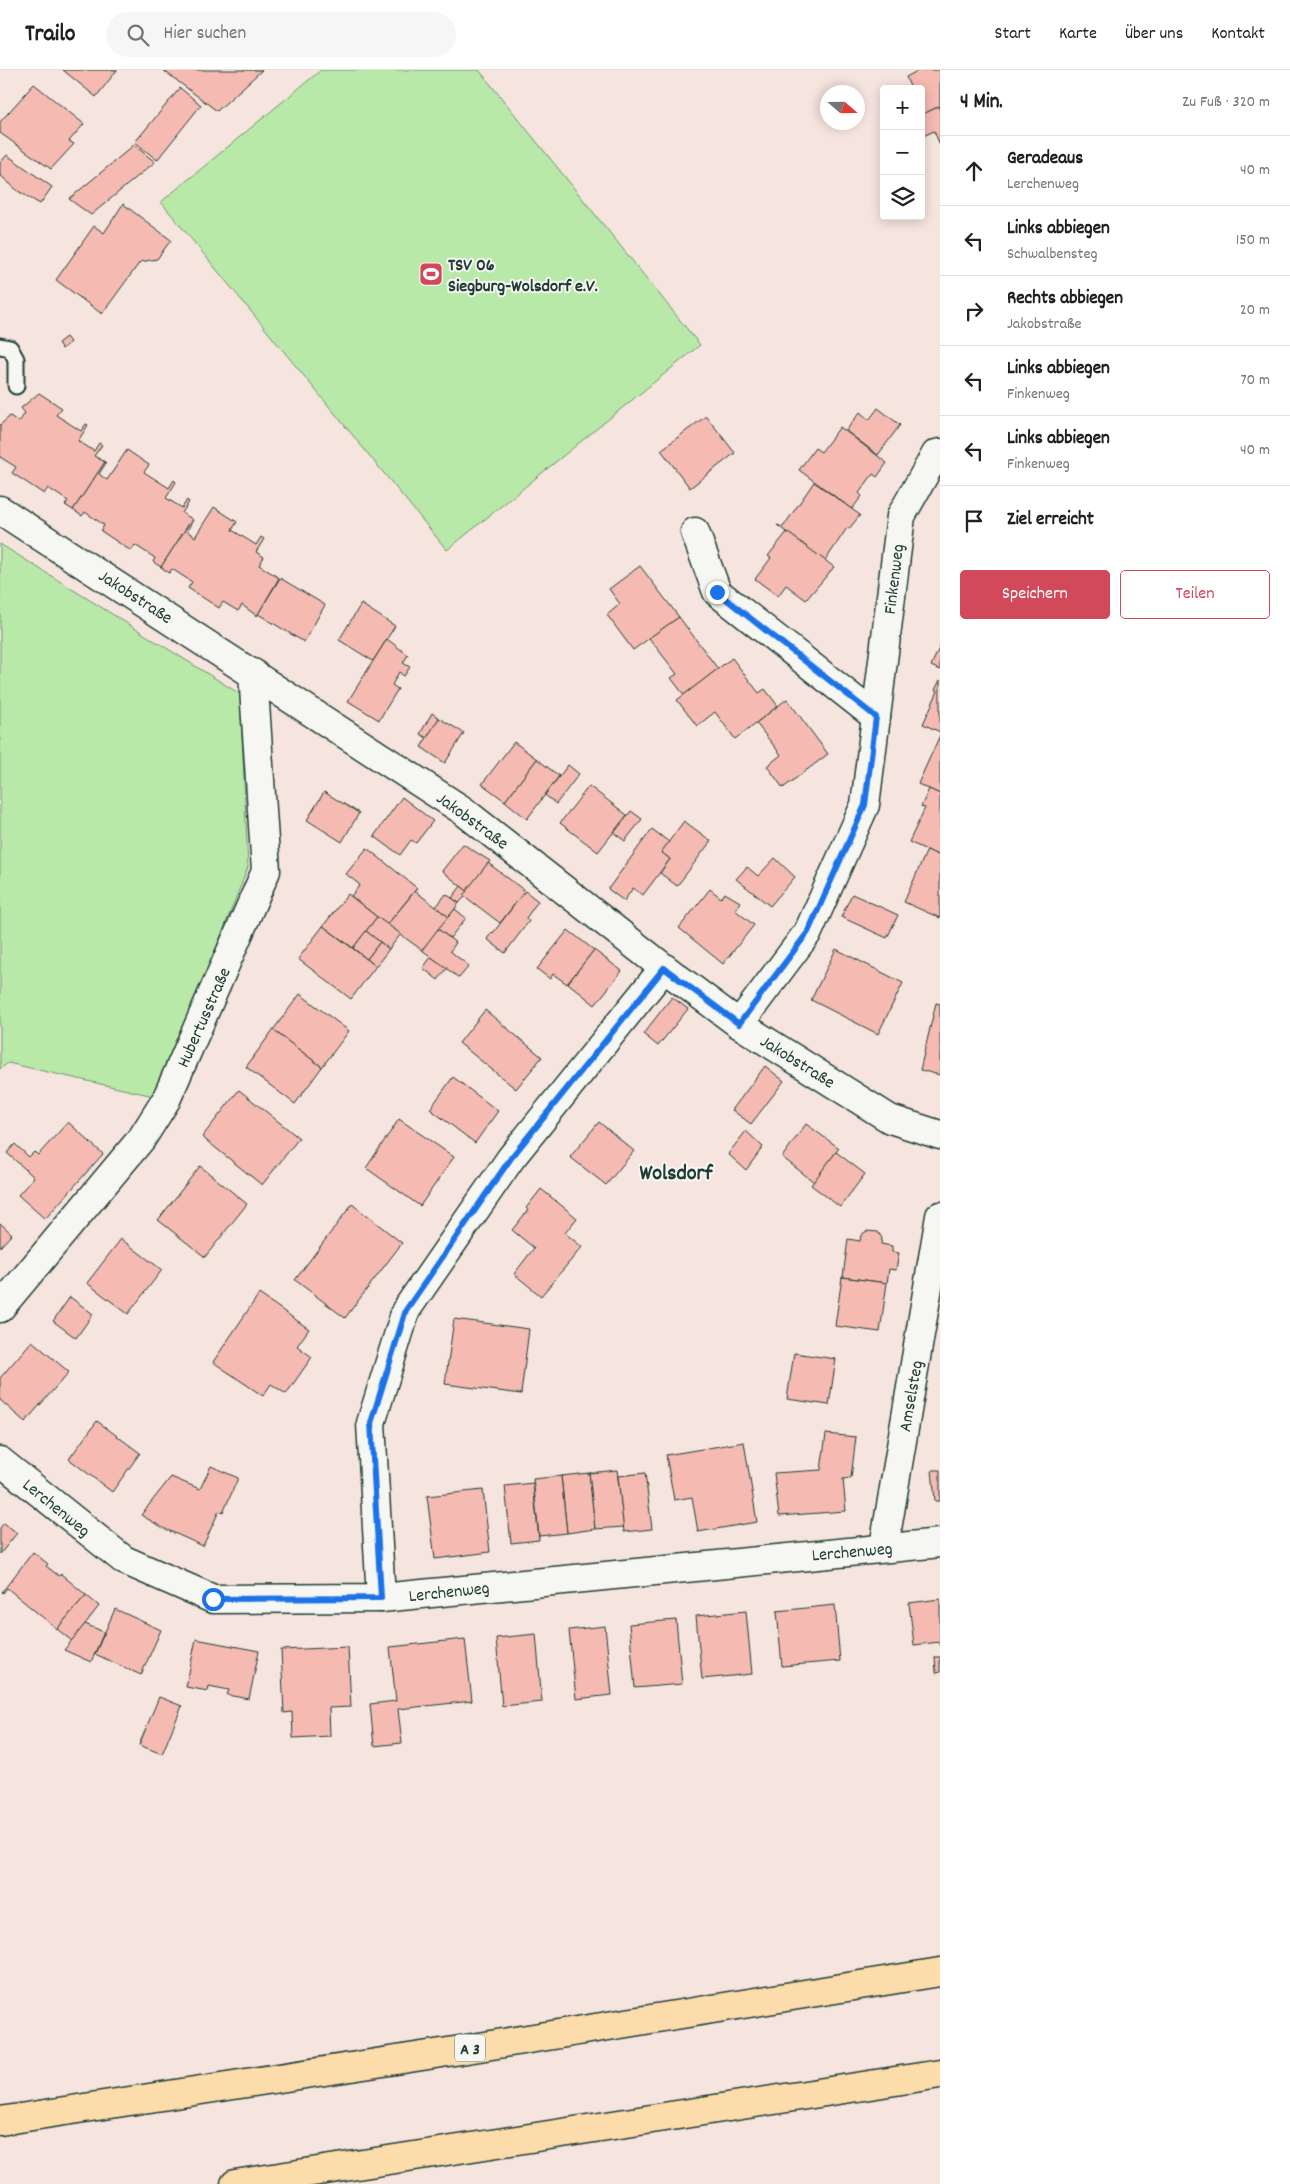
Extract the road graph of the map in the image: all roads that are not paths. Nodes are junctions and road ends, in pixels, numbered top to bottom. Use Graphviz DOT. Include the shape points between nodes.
graph roads {
  1 [pos="0,346"];
  2 [pos="16,386"];
  3 [pos="940,453"];
  4 [pos="0,510"];
  5 [pos="695,532"];
  6 [pos="254,673"];
  7 [pos="876,717"];
  8 [pos="664,968"];
  9 [pos="739,1024"];
  10 [pos="940,1135"];
  11 [pos="940,1216"];
  12 [pos="0,1308"];
  13 [pos="0,1461"];
  14 [pos="940,1543"];
  15 [pos="884,1547"];
  16 [pos="381,1598"];
  17 [pos="940,1972"];
  18 [pos="940,2074"];
  19 [pos="0,2121"];
  20 [pos="235,2184"];
  1 -- 2 [label="lane" via="10,348 16,359"];
  3 -- 7 [label="street, Finkenweg" via="936,454 901,516"];
  4 -- 6 [label="street, Jakobstraße"];
  5 -- 7 [label="street" via="717,592"];
  6 -- 8 [label="street, Jakobstraße" via="462,810"];
  6 -- 12 [label="street, Hubertusstraße" via="266,871 166,1100 142,1138"];
  7 -- 9 [label="street, Finkenweg" via="865,805 857,823 808,932"];
  8 -- 9 [label="street, Jakobstraße"];
  8 -- 16 [label="street" via="511,1158 406,1310 371,1423"];
  9 -- 10 [label="street, Jakobstraße" via="890,1119"];
  11 -- 15 [label="street, Amselsteg"];
  13 -- 16 [label="street, Lerchenweg" via="124,1560 213,1599"];
  14 -- 15 [label="street, Lerchenweg"];
  15 -- 16 [label="street, Lerchenweg"];
  17 -- 19 [label="highway, A 3"];
  18 -- 20 [label="highway"];
}
